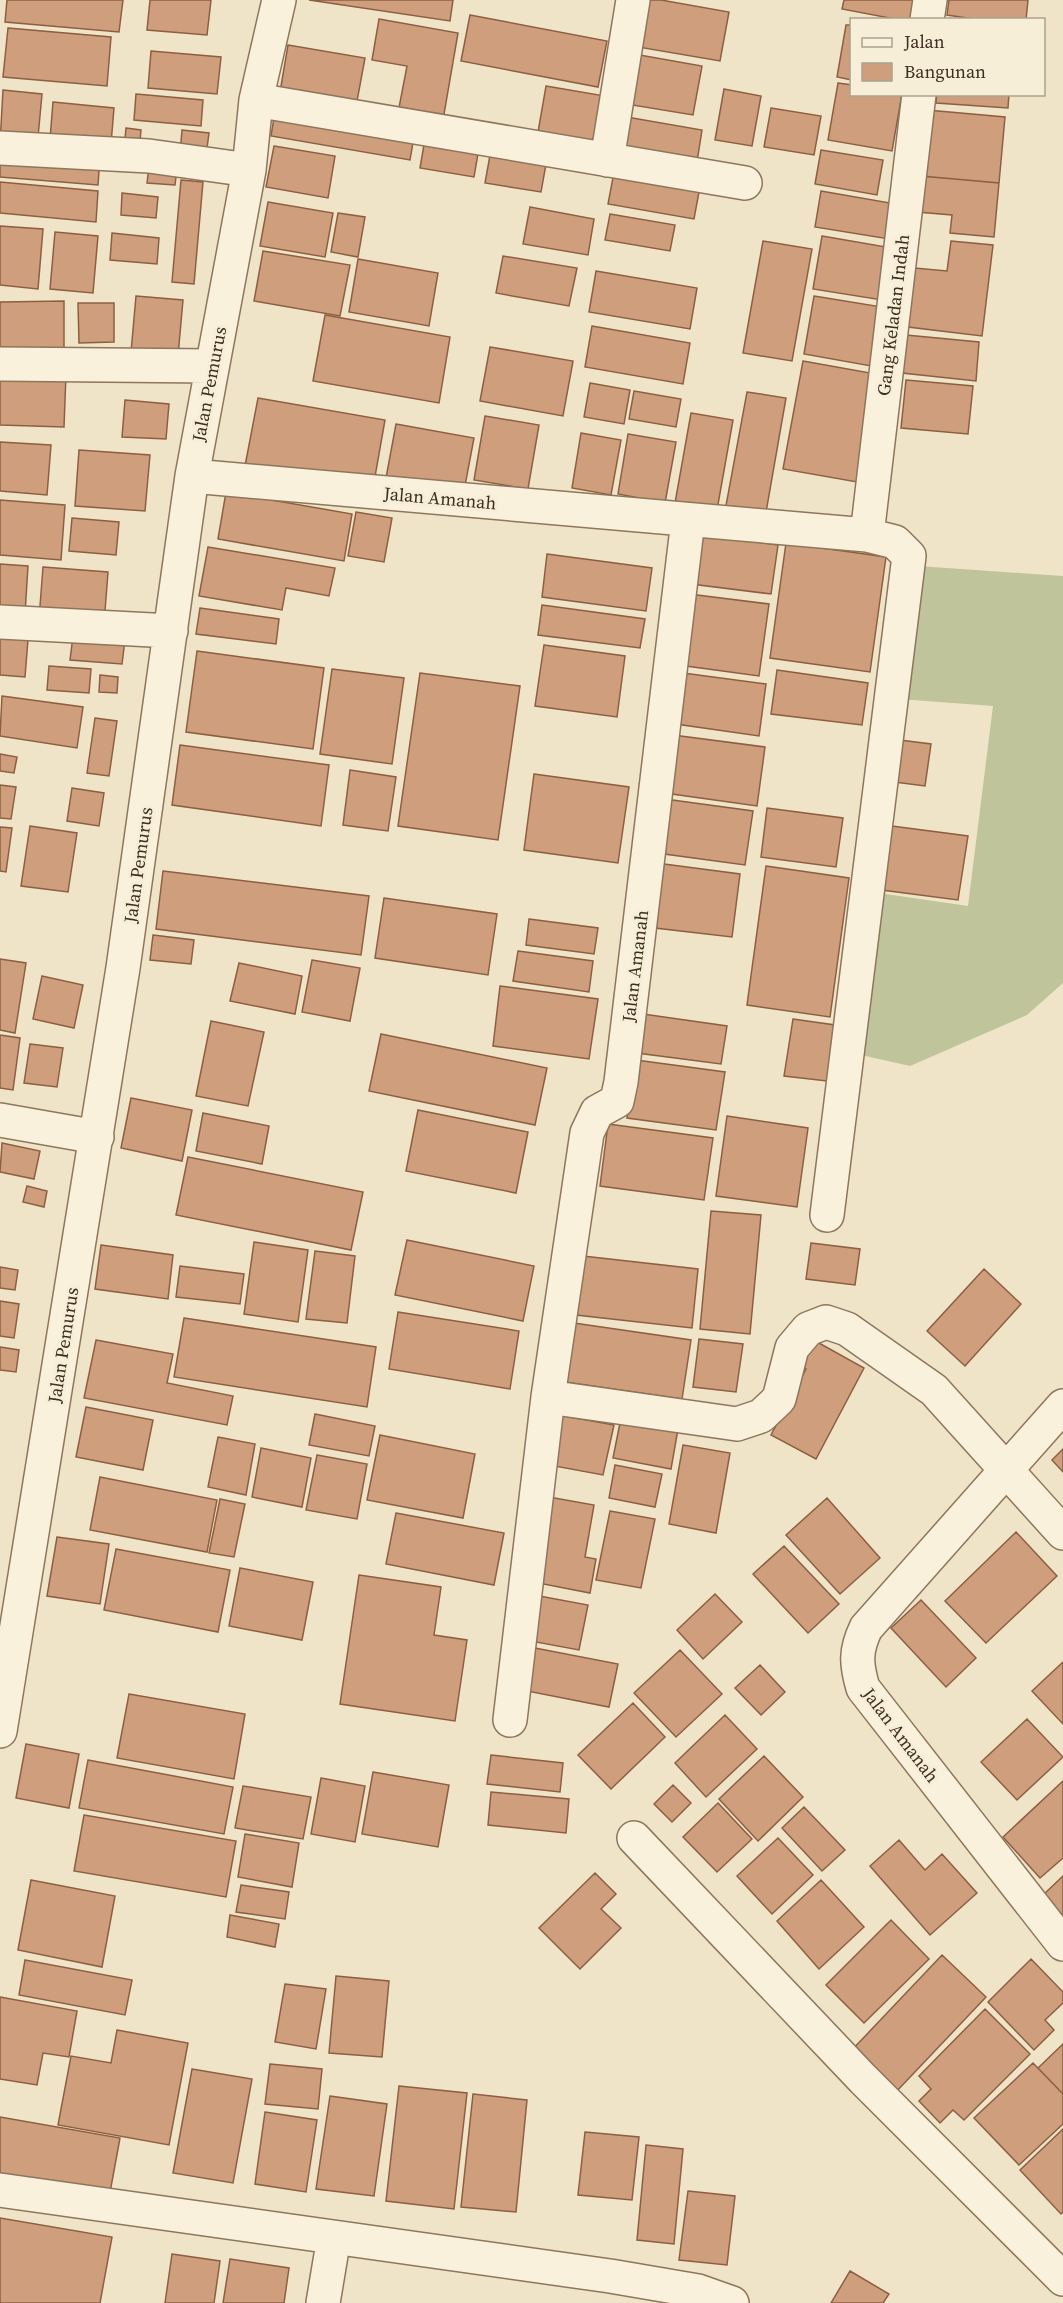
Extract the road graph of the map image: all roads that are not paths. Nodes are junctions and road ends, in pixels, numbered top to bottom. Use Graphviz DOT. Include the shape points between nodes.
graph roads {
  1 [pos="279,0"];
  2 [pos="633,0"];
  3 [pos="930,0"];
  4 [pos="927,18"];
  5 [pos="919,96"];
  6 [pos="256,100"];
  7 [pos="0,148"];
  8 [pos="607,160"];
  9 [pos="249,170"];
  10 [pos="745,183"];
  11 [pos="0,364"];
  12 [pos="212,366"];
  13 [pos="192,476"];
  14 [pos="688,520"];
  15 [pos="867,535"];
  16 [pos="0,622"];
  17 [pos="171,631"];
  18 [pos="0,1120"];
  19 [pos="97,1137"];
  20 [pos="827,1215"];
  21 [pos="548,1397"];
  22 [pos="1063,1406"];
  23 [pos="1008,1469"];
  24 [pos="1063,1533"];
  25 [pos="510,1720"];
  26 [pos="0,1731"];
  27 [pos="634,1838"];
  28 [pos="1063,1944"];
  29 [pos="0,2190"];
  30 [pos="333,2237"];
  31 [pos="1063,2279"];
  32 [pos="609,2290"];
  33 [pos="323,2303"];
  34 [pos="732,2303"];
  1 -- 6 [label="street, Jalan Pemurus"];
  2 -- 8 [label="street"];
  3 -- 4 [label="street"];
  5 -- 15 [label="street, Gang Keladan Indah"];
  6 -- 8 [label="street"];
  6 -- 9 [label="street, Jalan Pemurus"];
  7 -- 9 [label="street" via="149,156"];
  8 -- 10 [label="street"];
  9 -- 12 [label="street, Jalan Pemurus"];
  11 -- 12 [label="street"];
  12 -- 13 [label="street, Jalan Pemurus"];
  13 -- 14 [label="street, Jalan Amanah"];
  13 -- 17 [label="street, Jalan Pemurus"];
  14 -- 15 [label="street, Jalan Amanah"];
  14 -- 21 [label="street, Jalan Amanah" via="621,1082 617,1101 597,1112 587,1133"];
  15 -- 20 [label="street, Jalan Amanah" via="895,542 909,556"];
  16 -- 17 [label="street"];
  17 -- 19 [label="street, Jalan Pemurus"];
  18 -- 19 [label="street"];
  19 -- 26 [label="street, Jalan Pemurus"];
  21 -- 23 [label="street" via="737,1424 761,1416 779,1399 792,1348 808,1329 826,1322 847,1329 934,1390"];
  21 -- 25 [label="street, Jalan Amanah"];
  22 -- 23 [label="street, Jalan Amanah"];
  23 -- 24 [label="street"];
  23 -- 28 [label="street, Jalan Amanah" via="866,1628 857,1647 856,1663 864,1688"];
  27 -- 31 [label="street" via="863,2079"];
  29 -- 30 [label="street"];
  30 -- 32 [label="street"];
  30 -- 33 [label="street"];
  32 -- 34 [label="street" via="698,2291"];
}
